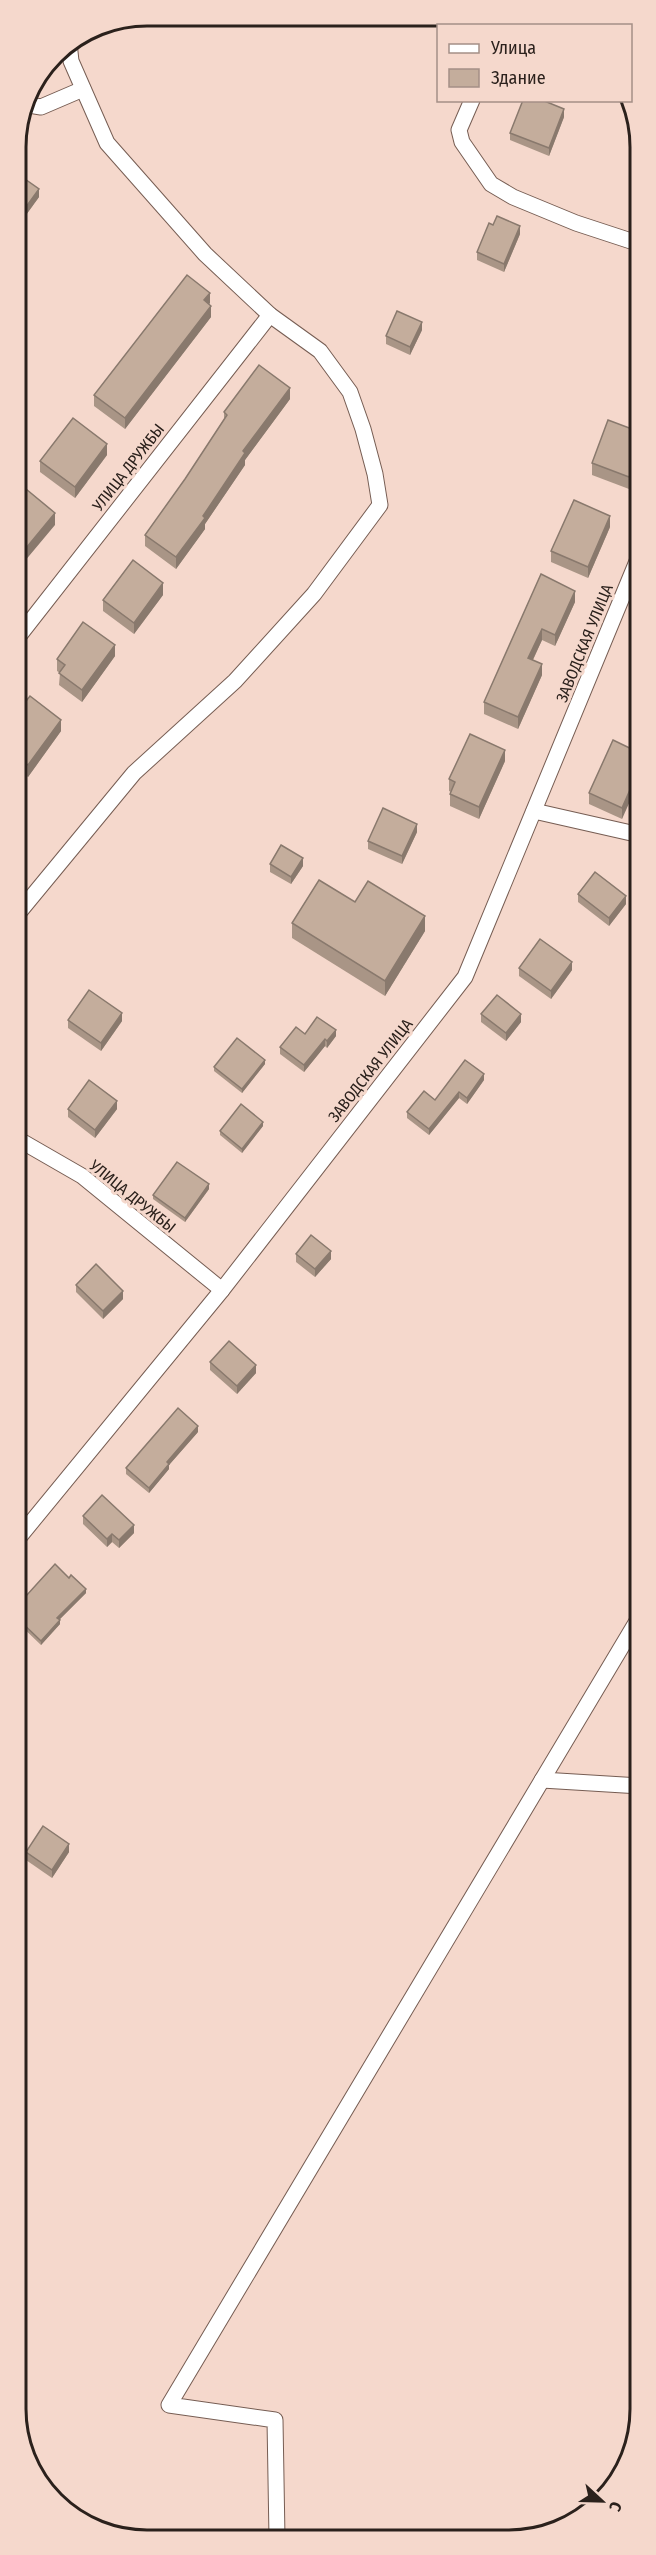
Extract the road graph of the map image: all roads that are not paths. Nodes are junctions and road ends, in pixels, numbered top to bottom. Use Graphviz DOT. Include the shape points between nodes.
graph roads {
  1 [pos="70,53"];
  2 [pos="83,89"];
  3 [pos="471,102"];
  4 [pos="33,106"];
  5 [pos="630,240"];
  6 [pos="270,315"];
  7 [pos="630,578"];
  8 [pos="26,627"];
  9 [pos="534,811"];
  10 [pos="630,833"];
  11 [pos="26,904"];
  12 [pos="26,1144"];
  13 [pos="222,1290"];
  14 [pos="26,1529"];
  15 [pos="630,1633"];
  16 [pos="543,1780"];
  17 [pos="630,1785"];
  18 [pos="277,2530"];
  1 -- 2 [label="street"];
  2 -- 4 [label="street" via="40,107"];
  2 -- 6 [label="street" via="106,143 205,254"];
  3 -- 5 [label="street" via="459,130 462,142 491,184 513,197"];
  6 -- 8 [label="street, УЛИЦА ДРУЖБЫ"];
  6 -- 11 [label="street" via="320,351 350,392 363,429 380,505 314,594 235,681 134,773"];
  7 -- 9 [label="street, ЗАВОДСКАЯ УЛИЦА"];
  9 -- 10 [label="street"];
  9 -- 13 [label="street, ЗАВОДСКАЯ УЛИЦА" via="465,977"];
  12 -- 13 [label="street, УЛИЦА ДРУЖБЫ" via="82,1176"];
  13 -- 14 [label="street, ЗАВОДСКАЯ УЛИЦА"];
  15 -- 16 [label="street"];
  16 -- 17 [label="street"];
  16 -- 18 [label="street" via="169,2405 275,2420"];
}
